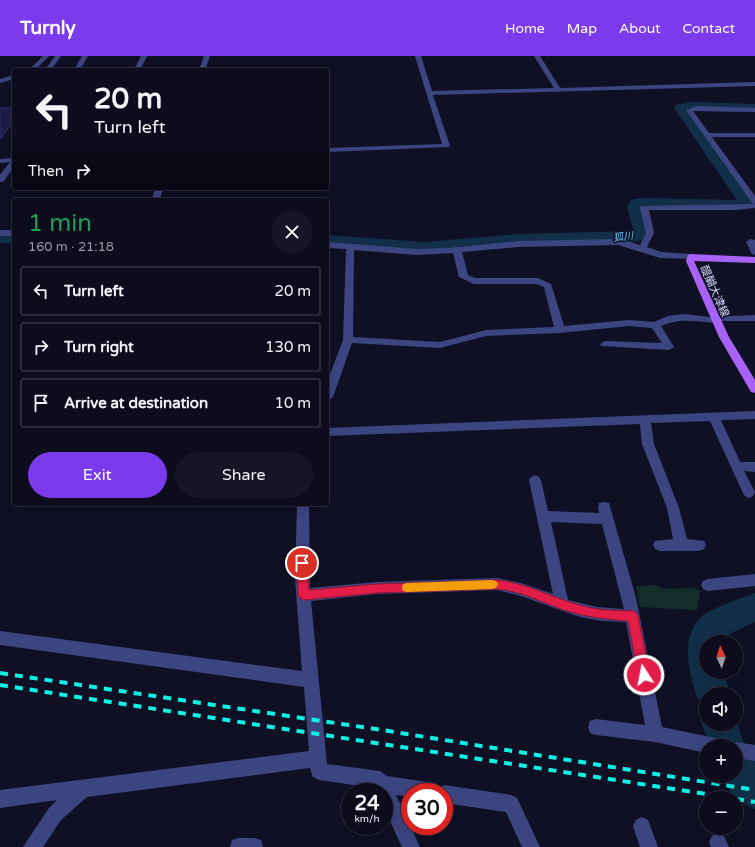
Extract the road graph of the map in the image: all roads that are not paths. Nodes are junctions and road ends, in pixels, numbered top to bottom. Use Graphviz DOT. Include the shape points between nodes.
graph roads {
  1 [pos="46,56"];
  2 [pos="58,56"];
  3 [pos="85,56"];
  4 [pos="144,56"];
  5 [pos="207,56"];
  6 [pos="418,56"];
  7 [pos="537,56"];
  8 [pos="34,68"];
  9 [pos="49,68"];
  10 [pos="78,68"];
  11 [pos="138,68"];
  12 [pos="203,68"];
  13 [pos="12,78"];
  14 [pos="0,81"];
  15 [pos="755,84"];
  16 [pos="559,90"];
  17 [pos="431,93"];
  18 [pos="755,110"];
  19 [pos="706,135"];
  20 [pos="755,135"];
  21 [pos="329,150"];
  22 [pos="0,161"];
  23 [pos="12,161"];
  24 [pos="12,164"];
  25 [pos="0,180"];
  26 [pos="755,202"];
  27 [pos="755,206"];
  28 [pos="0,233"];
  29 [pos="12,233"];
  30 [pos="755,243"];
  31 [pos="329,245"];
  32 [pos="350,247"];
  33 [pos="642,249"];
  34 [pos="457,250"];
  35 [pos="755,252"];
  36 [pos="691,257"];
  37 [pos="755,260"];
  38 [pos="755,318"];
  39 [pos="714,319"];
  40 [pos="655,325"];
  41 [pos="560,330"];
  42 [pos="348,340"];
  43 [pos="605,344"];
  44 [pos="755,389"];
  45 [pos="329,392"];
  46 [pos="755,415"];
  47 [pos="714,417"];
  48 [pos="644,420"];
  49 [pos="329,432"];
  50 [pos="736,466"];
  51 [pos="755,467"];
  52 [pos="535,480"];
  53 [pos="749,493"];
  54 [pos="303,506"];
  55 [pos="544,516"];
  56 [pos="681,544"];
  57 [pos="660,545"];
  58 [pos="699,545"];
  59 [pos="755,580"];
  60 [pos="708,585"];
  61 [pos="304,595"];
  62 [pos="562,605"];
  63 [pos="633,616"];
  64 [pos="0,638"];
  65 [pos="311,680"];
  66 [pos="596,727"];
  67 [pos="655,734"];
  68 [pos="699,743"];
  69 [pos="743,751"];
  70 [pos="755,753"];
  71 [pos="318,758"];
  72 [pos="381,783"];
  73 [pos="82,789"];
  74 [pos="453,795"];
  75 [pos="0,800"];
  76 [pos="393,810"];
  77 [pos="642,826"];
  78 [pos="32,847"];
  79 [pos="239,847"];
  80 [pos="254,847"];
  81 [pos="410,847"];
  82 [pos="531,847"];
  83 [pos="649,847"];
  1 -- 8 [label="street"];
  2 -- 9 [label="street"];
  3 -- 10 [label="street"];
  4 -- 11 [label="street"];
  5 -- 12 [label="street"];
  6 -- 17 [label="street"];
  7 -- 16 [label="street"];
  13 -- 14 [label="street"];
  15 -- 16 [label="street"];
  16 -- 17 [label="street"];
  17 -- 21 [label="street" via="446,146"];
  18 -- 19 [label="street" via="689,110"];
  19 -- 20 [label="street"];
  19 -- 26 [label="street"];
  22 -- 23 [label="street"];
  24 -- 25 [label="street"];
  27 -- 33 [label="street" via="644,208 650,233"];
  28 -- 29 [label="street"];
  30 -- 35 [label="street" via="750,242"];
  31 -- 32 [label="street"];
  32 -- 34 [label="street" via="401,252"];
  32 -- 42 [label="street"];
  33 -- 34 [label="street" via="618,242 577,242"];
  33 -- 36 [label="street" via="660,255"];
  34 -- 41 [label="street" via="464,277 474,281 538,281 548,286"];
  36 -- 37 [label="main road, 醍醐大津線"];
  36 -- 39 [label="main road, 醍醐大津線" via="691,266"];
  38 -- 39 [label="street"];
  39 -- 40 [label="street" via="685,316 671,318"];
  39 -- 44 [label="main road, 醍醐大津線"];
  40 -- 41 [label="street" via="629,323"];
  40 -- 43 [label="street" via="668,347"];
  41 -- 42 [label="street" via="486,333 440,345"];
  42 -- 45 [label="street"];
  46 -- 47 [label="street"];
  47 -- 48 [label="street"];
  47 -- 50 [label="street"];
  48 -- 49 [label="street"];
  48 -- 56 [label="street" via="648,444 673,508"];
  50 -- 51 [label="street"];
  50 -- 53 [label="street"];
  52 -- 55 [label="street"];
  54 -- 61 [label="street"];
  55 -- 62 [label="street"];
  55 -- 63 [label="street" via="606,513"];
  56 -- 57 [label="street"];
  56 -- 58 [label="street"];
  59 -- 60 [label="street"];
  61 -- 62 [label="street" via="377,588 497,584 515,586"];
  61 -- 65 [label="street"];
  62 -- 63 [label="street" via="592,613"];
  63 -- 67 [label="street"];
  64 -- 65 [label="street"];
  65 -- 71 [label="street"];
  66 -- 67 [label="street"];
  67 -- 68 [label="street"];
  69 -- 70 [label="street"];
  71 -- 72 [label="street" via="319,771 367,777 380,780"];
  71 -- 73 [label="street"];
  73 -- 75 [label="street"];
  73 -- 78 [label="street" via="55,814"];
  74 -- 82 [label="street" via="511,804"];
  76 -- 81 [label="street"];
  77 -- 83 [label="street"];
  79 -- 80 [label="street"];
}
